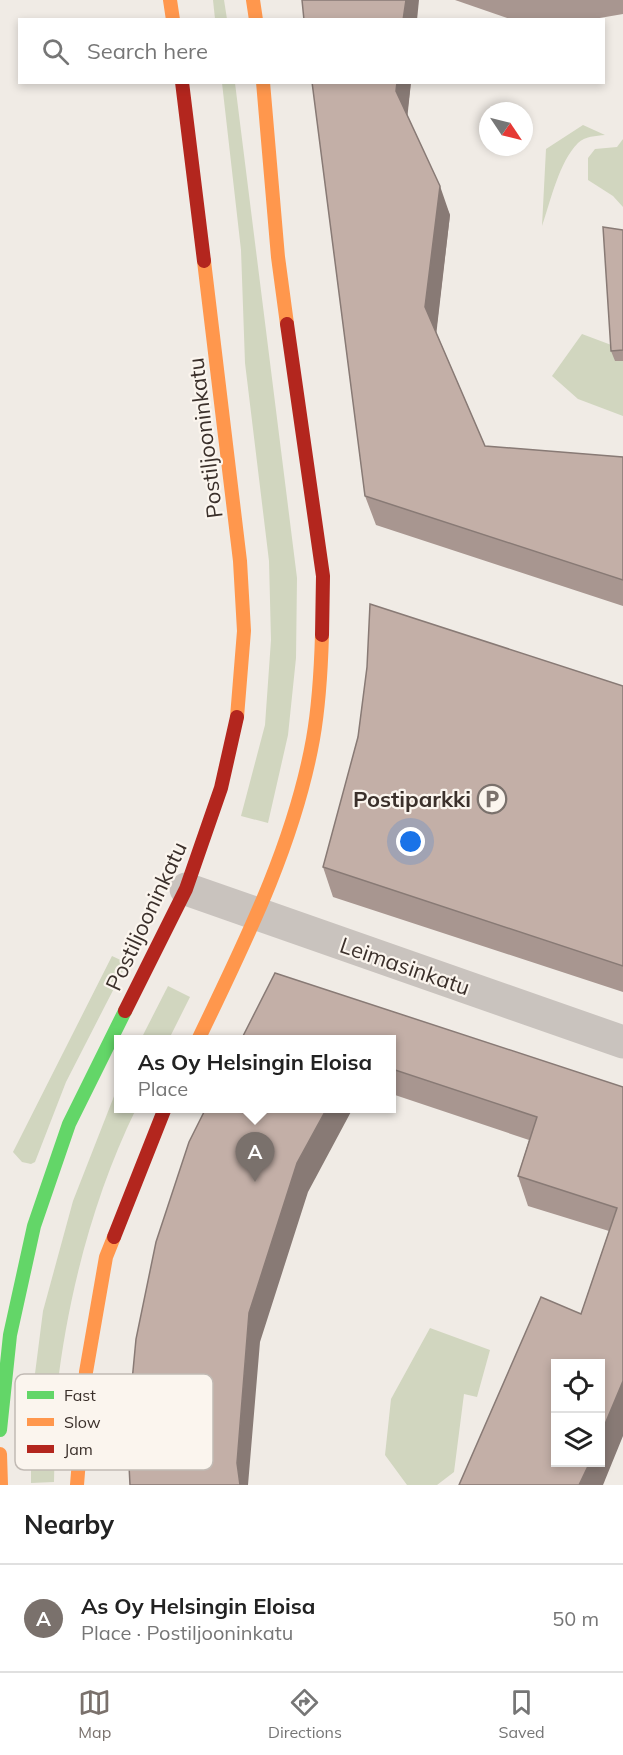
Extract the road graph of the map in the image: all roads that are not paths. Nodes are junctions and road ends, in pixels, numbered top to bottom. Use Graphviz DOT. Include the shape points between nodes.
graph roads {
  1 [pos="170,0"];
  2 [pos="253,0"];
  3 [pos="173,18"];
  4 [pos="256,18"];
  5 [pos="182,84"];
  6 [pos="263,84"];
  7 [pos="186,889"];
  8 [pos="256,916"];
  9 [pos="200,1035"];
  10 [pos="623,1042"];
  11 [pos="163,1113"];
  12 [pos="86,1374"];
  13 [pos="0,1430"];
  14 [pos="0,1454"];
  15 [pos="78,1470"];
  16 [pos="1,1485"];
  17 [pos="77,1485"];
  1 -- 3 [label="street"];
  2 -- 4 [label="street"];
  5 -- 7 [label="street, Postiljooninkatu" via="240,561 244,631 239,709 221,788"];
  6 -- 8 [label="street" via="278,257 323,576 313,739 291,823"];
  7 -- 8 [label="street, Leimasinkatu"];
  7 -- 13 [label="street, Postiljooninkatu" via="69,1124 29,1248 10,1335"];
  8 -- 9 [label="street"];
  8 -- 10 [label="street, Leimasinkatu"];
  11 -- 12 [label="street" via="106,1257"];
  14 -- 16 [label="street"];
  15 -- 17 [label="street"];
}
